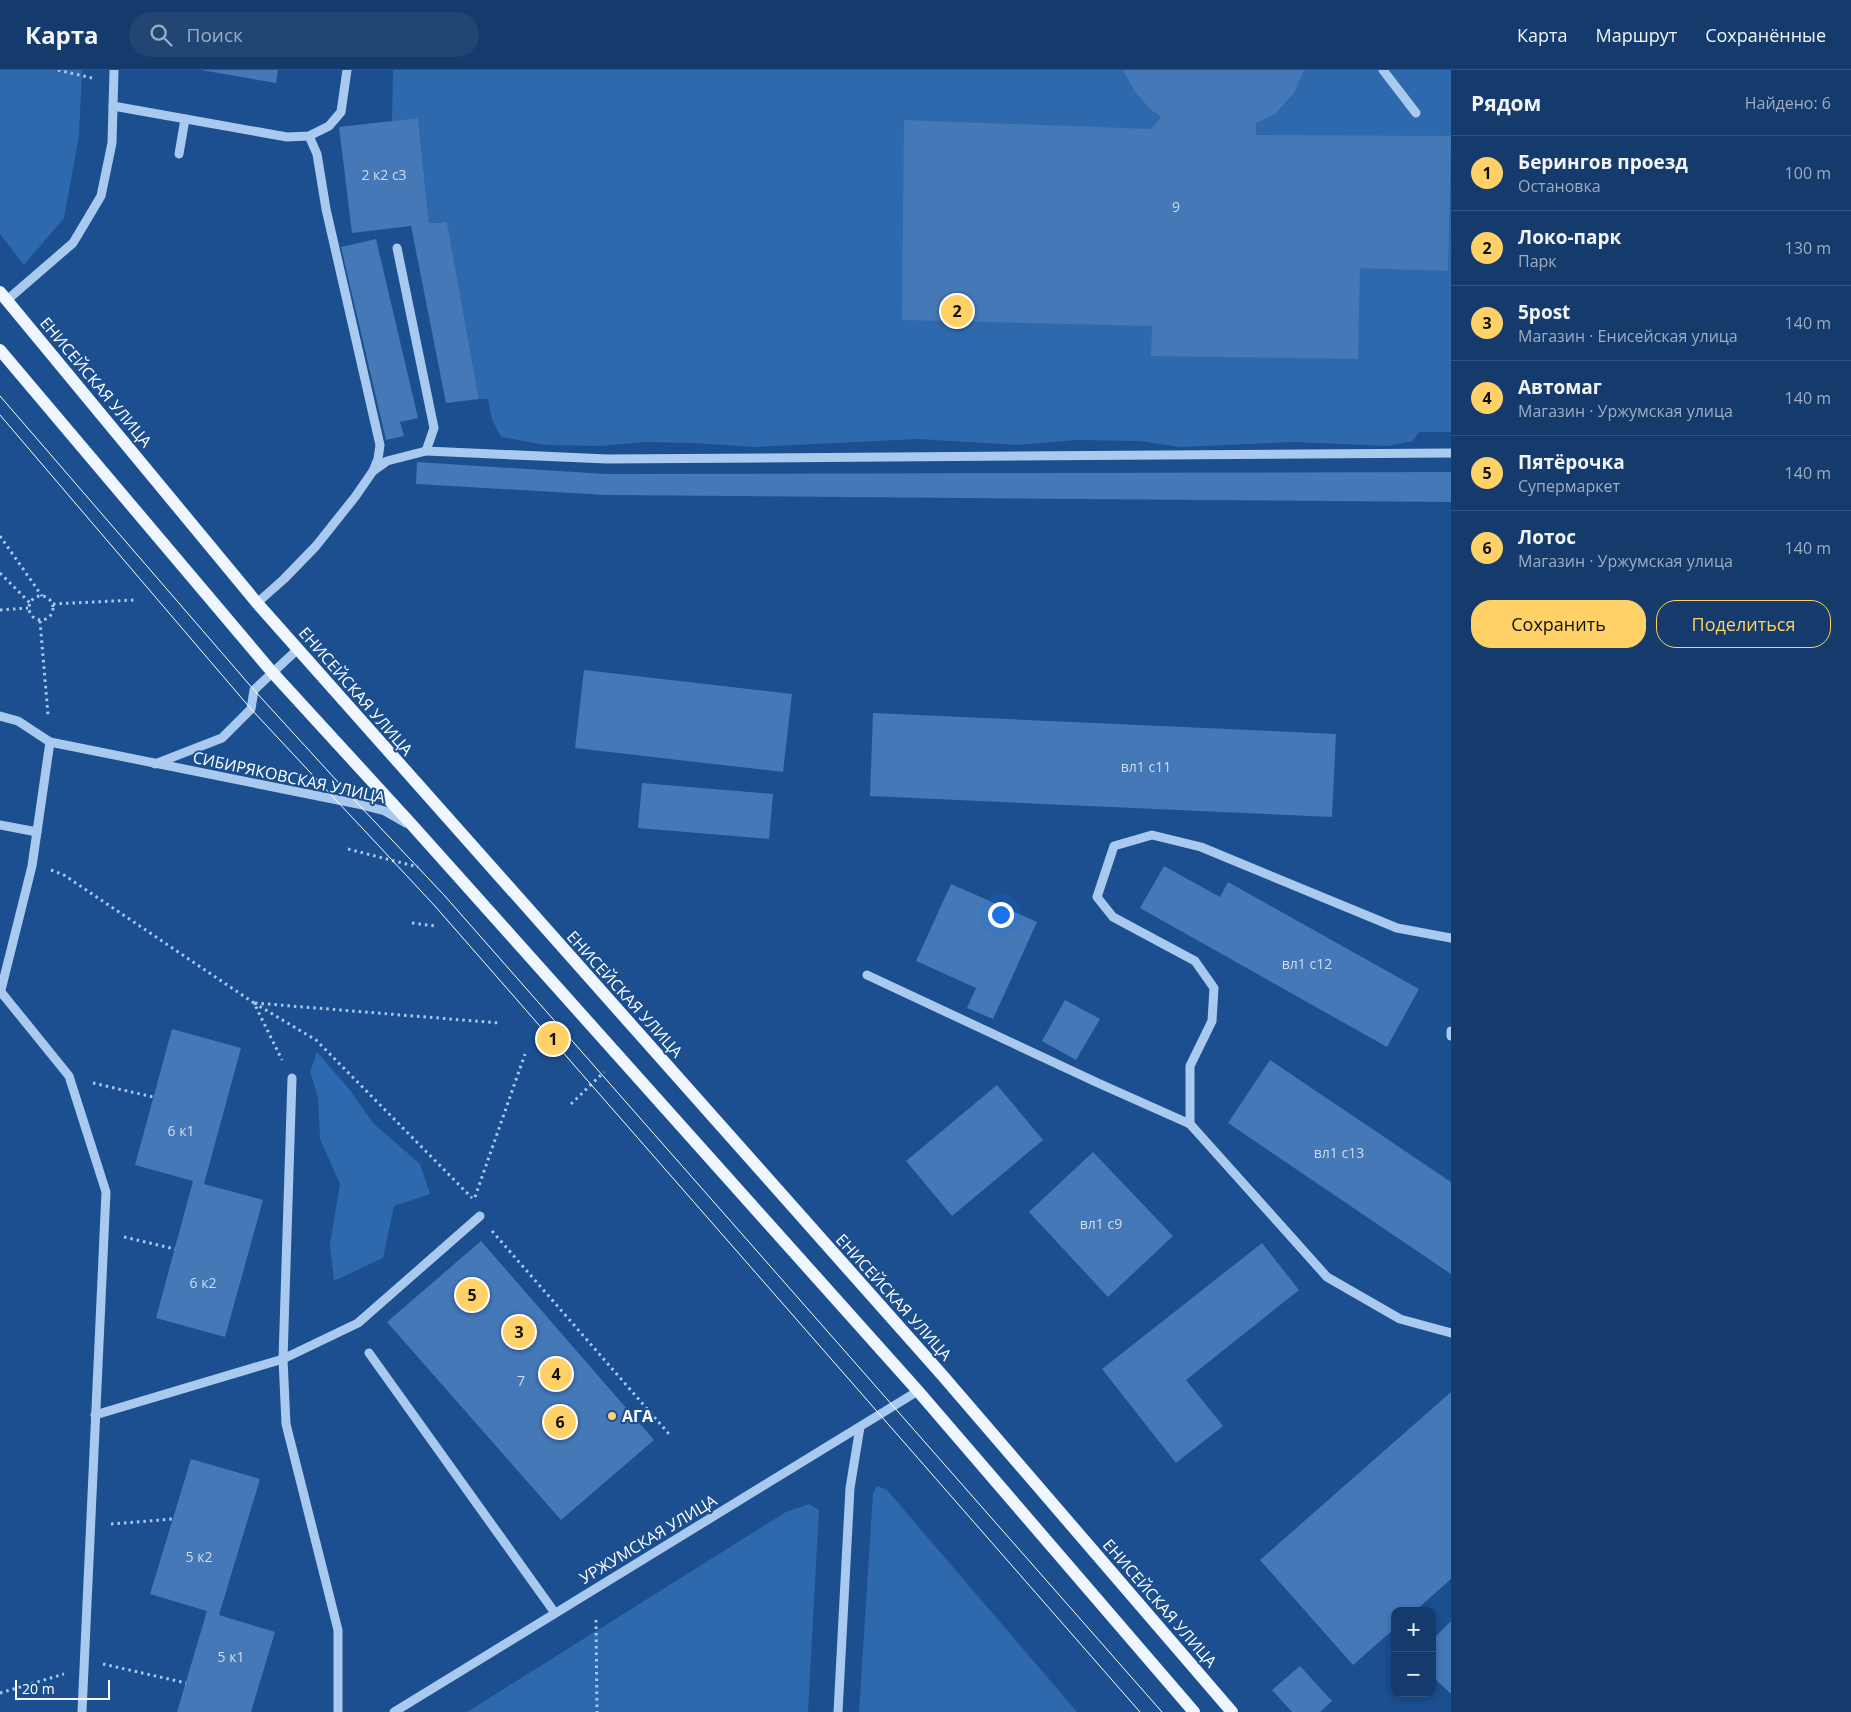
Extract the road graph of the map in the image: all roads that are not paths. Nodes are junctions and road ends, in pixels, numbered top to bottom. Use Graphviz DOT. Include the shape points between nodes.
graph roads {
  1 [pos="114,70"];
  2 [pos="347,70"];
  3 [pos="1383,70"];
  4 [pos="113,106"];
  5 [pos="1416,113"];
  6 [pos="185,119"];
  7 [pos="309,136"];
  8 [pos="179,154"];
  9 [pos="397,248"];
  10 [pos="3,296"];
  11 [pos="0,350"];
  12 [pos="426,451"];
  13 [pos="1451,453"];
  14 [pos="373,471"];
  15 [pos="257,603"];
  16 [pos="298,649"];
  17 [pos="272,672"];
  18 [pos="0,716"];
  19 [pos="50,742"];
  20 [pos="155,764"];
  21 [pos="0,825"];
  22 [pos="413,826"];
  23 [pos="37,832"];
  24 [pos="1451,938"];
  25 [pos="868,975"];
  26 [pos="1,993"];
  27 [pos="1451,1031"];
  28 [pos="1451,1036"];
  29 [pos="292,1078"];
  30 [pos="1190,1124"];
  31 [pos="480,1216"];
  32 [pos="1451,1333"];
  33 [pos="369,1353"];
  34 [pos="284,1359"];
  35 [pos="918,1391"];
  36 [pos="96,1415"];
  37 [pos="860,1427"];
  38 [pos="555,1614"];
  39 [pos="82,1712"];
  40 [pos="338,1712"];
  41 [pos="394,1712"];
  42 [pos="838,1712"];
  43 [pos="1194,1712"];
  44 [pos="1232,1712"];
  1 -- 4 [label="street"];
  2 -- 7 [label="street" via="341,112 329,126"];
  3 -- 5 [label="street"];
  4 -- 6 [label="street"];
  4 -- 10 [label="street" via="112,143 101,196 73,242"];
  6 -- 7 [label="street" via="287,138"];
  6 -- 8 [label="street"];
  7 -- 14 [label="street" via="317,154 326,209 380,445"];
  9 -- 12 [label="street" via="434,428"];
  10 -- 15 [label="main road, ЕНИСЕЙСКАЯ УЛИЦА"];
  11 -- 17 [label="main road"];
  12 -- 13 [label="street" via="607,458"];
  12 -- 14 [label="street" via="387,461"];
  14 -- 15 [label="street" via="316,546"];
  15 -- 16 [label="main road, ЕНИСЕЙСКАЯ УЛИЦА"];
  16 -- 17 [label="street, СИБИРЯКОВСКАЯ УЛИЦА"];
  16 -- 44 [label="main road, ЕНИСЕЙСКАЯ УЛИЦА" via="942,1376"];
  17 -- 20 [label="street, СИБИРЯКОВСКАЯ УЛИЦА" via="254,690 251,709 222,738"];
  17 -- 22 [label="main road"];
  18 -- 19 [label="street" via="18,721"];
  19 -- 20 [label="street, СИБИРЯКОВСКАЯ УЛИЦА"];
  19 -- 23 [label="street"];
  20 -- 22 [label="street, СИБИРЯКОВСКАЯ УЛИЦА" via="358,804 385,811"];
  21 -- 23 [label="street"];
  22 -- 35 [label="main road"];
  23 -- 26 [label="street" via="32,866"];
  24 -- 30 [label="street" via="1397,928 1201,847 1152,835 1114,846 1098,897 1112,917 1195,961 1214,988 1212,1021 1190,1066"];
  25 -- 30 [label="street"];
  26 -- 36 [label="street" via="69,1076 106,1192"];
  27 -- 28 [label="street"];
  29 -- 34 [label="street"];
  30 -- 32 [label="street" via="1327,1277 1400,1319"];
  31 -- 34 [label="street" via="358,1323"];
  33 -- 38 [label="street"];
  34 -- 36 [label="street"];
  34 -- 40 [label="street" via="286,1424 338,1630"];
  35 -- 37 [label="street, УРЖУМСКАЯ УЛИЦА"];
  35 -- 43 [label="main road"];
  36 -- 39 [label="street"];
  37 -- 38 [label="street, УРЖУМСКАЯ УЛИЦА"];
  37 -- 42 [label="street" via="850,1488"];
  38 -- 41 [label="street, УРЖУМСКАЯ УЛИЦА"];
}
